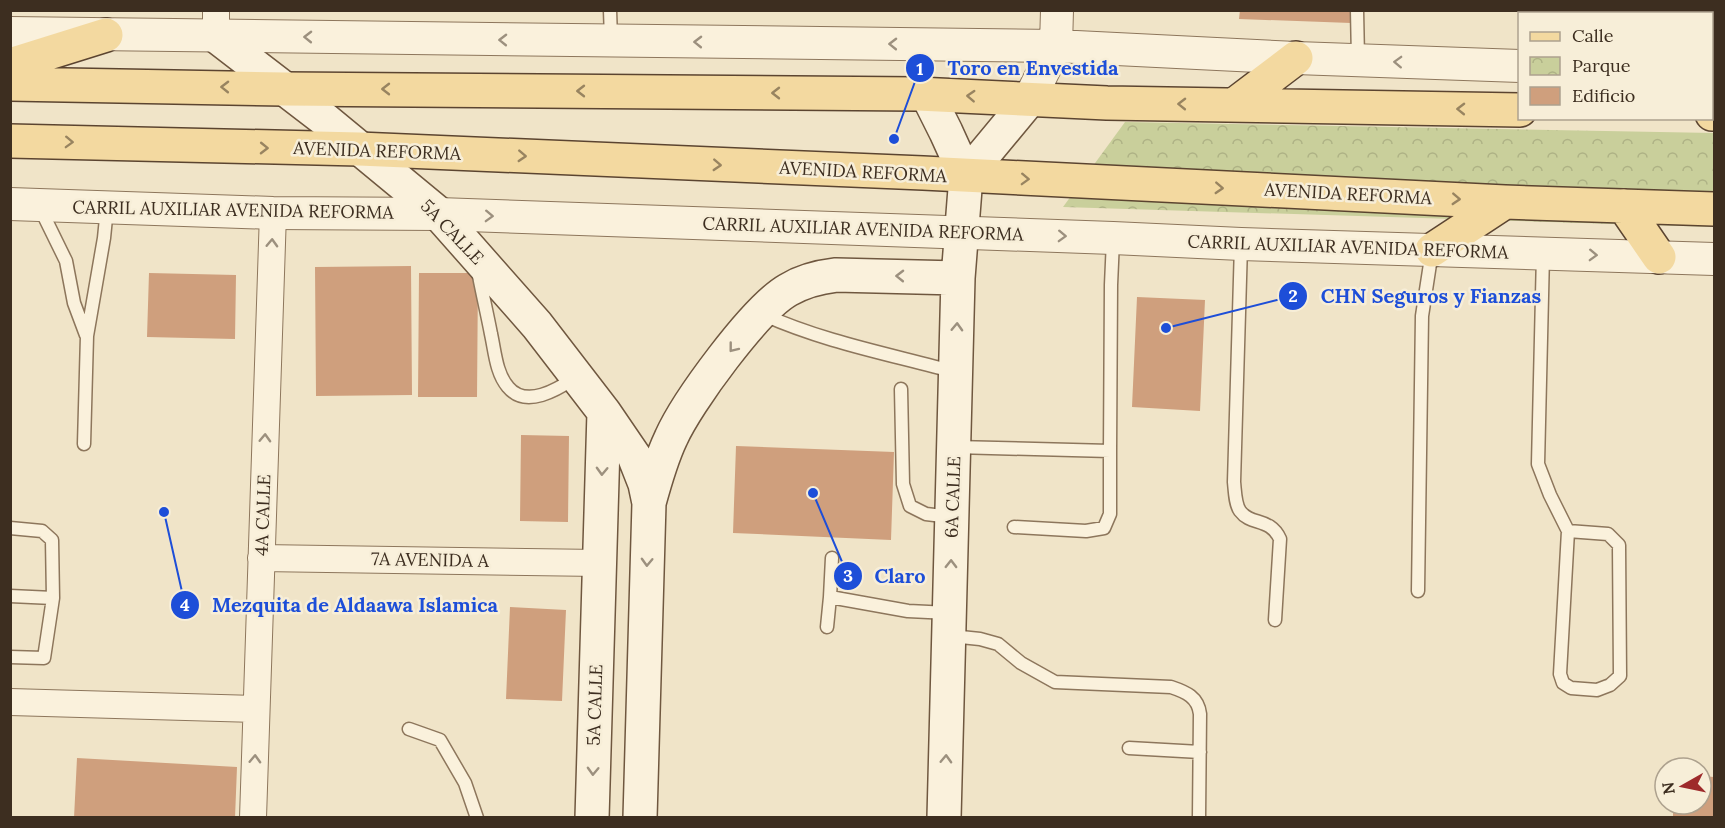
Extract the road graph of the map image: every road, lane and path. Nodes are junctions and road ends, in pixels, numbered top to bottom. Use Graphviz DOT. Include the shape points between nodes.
graph roads {
  1 [pos="610,10"];
  2 [pos="1058,10"];
  3 [pos="1357,10"];
  4 [pos="216,23"];
  5 [pos="10,33"];
  6 [pos="106,35"];
  7 [pos="612,41"];
  8 [pos="1056,46"];
  9 [pos="1296,58"];
  10 [pos="1358,61"];
  11 [pos="10,65"];
  12 [pos="1518,66"];
  13 [pos="10,84"];
  14 [pos="284,88"];
  15 [pos="927,94"];
  16 [pos="1029,100"];
  17 [pos="1234,105"];
  18 [pos="1518,110"];
  19 [pos="10,141"];
  20 [pos="359,149"];
  21 [pos="966,176"];
  22 [pos="1505,202"];
  23 [pos="24,204"];
  24 [pos="1624,206"];
  25 [pos="107,207"];
  26 [pos="1714,209"];
  27 [pos="273,213"];
  28 [pos="439,214"];
  29 [pos="962,233"];
  30 [pos="1113,237"];
  31 [pos="1241,244"];
  32 [pos="1432,250"];
  33 [pos="1543,254"];
  34 [pos="475,255"];
  35 [pos="1659,257"];
  36 [pos="1714,259"];
  37 [pos="958,278"];
  38 [pos="761,313"];
  39 [pos="87,336"];
  40 [pos="956,372"];
  41 [pos="576,377"];
  42 [pos="902,389"];
  43 [pos="604,412"];
  44 [pos="84,444"];
  45 [pos="954,447"];
  46 [pos="1110,452"];
  47 [pos="649,503"];
  48 [pos="952,517"];
  49 [pos="1014,527"];
  50 [pos="10,528"];
  51 [pos="1568,531"];
  52 [pos="261,558"];
  53 [pos="832,558"];
  54 [pos="599,562"];
  55 [pos="1418,591"];
  56 [pos="10,596"];
  57 [pos="830,597"];
  58 [pos="53,598"];
  59 [pos="1275,620"];
  60 [pos="950,624"];
  61 [pos="827,627"];
  62 [pos="10,657"];
  63 [pos="10,702"];
  64 [pos="256,709"];
  65 [pos="409,729"];
  66 [pos="1129,748"];
  67 [pos="1200,752"];
  68 [pos="253,818"];
  69 [pos="477,818"];
  70 [pos="592,818"];
  71 [pos="640,818"];
  72 [pos="944,818"];
  73 [pos="1199,818"];
  1 -- 7 [label="lane"];
  2 -- 8 [label="street"];
  3 -- 10 [label="lane"];
  4 -- 6 [label="street"];
  7 -- 4 [label="street, one-way"];
  4 -- 14 [label="main road, 5A CALLE"];
  5 -- 6 [label="street"];
  6 -- 11 [label="main road"];
  8 -- 7 [label="street, one-way"];
  8 -- 9 [label="street"];
  8 -- 16 [label="street"];
  9 -- 10 [label="street"];
  9 -- 17 [label="main road"];
  12 -- 10 [label="street, one-way"];
  14 -- 13 [label="main road, one-way"];
  15 -- 14 [label="main road, one-way"];
  14 -- 20 [label="main road, 5A CALLE"];
  16 -- 15 [label="main road, one-way"];
  15 -- 21 [label="main road, 6A CALLE"];
  17 -- 16 [label="main road, one-way"];
  16 -- 21 [label="main road"];
  18 -- 17 [label="main road, one-way"];
  19 -- 20 [label="main road, AVENIDA REFORMA, one-way"];
  20 -- 21 [label="main road, AVENIDA REFORMA, one-way"];
  20 -- 28 [label="main road, 5A CALLE"];
  21 -- 22 [label="main road, AVENIDA REFORMA, one-way"];
  21 -- 29 [label="main road, 6A CALLE"];
  22 -- 24 [label="main road, AVENIDA REFORMA"];
  22 -- 32 [label="main road"];
  23 -- 25 [label="street, CARRIL AUXILIAR AVENIDA REFORMA"];
  23 -- 39 [label="lane" via="66,261 74,303"];
  24 -- 26 [label="main road, AVENIDA REFORMA"];
  24 -- 35 [label="main road"];
  25 -- 27 [label="street, CARRIL AUXILIAR AVENIDA REFORMA"];
  25 -- 39 [label="lane"];
  27 -- 28 [label="street, CARRIL AUXILIAR AVENIDA REFORMA"];
  52 -- 27 [label="street, 4A CALLE, one-way"];
  28 -- 29 [label="street, CARRIL AUXILIAR AVENIDA REFORMA, one-way"];
  28 -- 34 [label="main road, 5A CALLE"];
  29 -- 30 [label="street, CARRIL AUXILIAR AVENIDA REFORMA, one-way"];
  29 -- 37 [label="main road, 6A CALLE"];
  30 -- 31 [label="street, CARRIL AUXILIAR AVENIDA REFORMA"];
  30 -- 46 [label="lane"];
  31 -- 32 [label="street, CARRIL AUXILIAR AVENIDA REFORMA"];
  31 -- 59 [label="lane" via="1234,482 1241,512 1267,524 1280,539"];
  32 -- 33 [label="street, CARRIL AUXILIAR AVENIDA REFORMA"];
  32 -- 55 [label="lane" via="1422,315"];
  33 -- 35 [label="street, CARRIL AUXILIAR AVENIDA REFORMA, one-way"];
  33 -- 51 [label="lane" via="1538,464"];
  34 -- 41 [label="main road, 5A CALLE" via="537,325"];
  34 -- 41 [label="lane" via="499,369 509,388 522,395 538,396 557,390"];
  35 -- 36 [label="street, CARRIL AUXILIAR AVENIDA REFORMA"];
  37 -- 38 [label="main road, 5A CALLE, one-way" via="821,276 788,290"];
  40 -- 37 [label="main road, 6A CALLE, one-way"];
  38 -- 40 [label="lane" via="795,329 849,346"];
  38 -- 47 [label="main road, 5A CALLE, one-way" via="677,424"];
  39 -- 44 [label="lane"];
  40 -- 45 [label="main road, 6A CALLE"];
  41 -- 43 [label="main road, 5A CALLE"];
  42 -- 48 [label="lane" via="903,484 910,506 926,514"];
  43 -- 47 [label="main road, 5A CALLE" via="637,462"];
  43 -- 54 [label="main road, 5A CALLE, one-way"];
  45 -- 46 [label="lane"];
  45 -- 48 [label="main road, 6A CALLE"];
  46 -- 49 [label="lane" via="1110,514 1104,528 1086,531"];
  47 -- 71 [label="main road, 5A CALLE, one-way"];
  60 -- 48 [label="main road, 6A CALLE, one-way"];
  50 -- 58 [label="lane" via="42,531 52,540"];
  51 -- 51 [label="lane" via="1608,534 1619,545 1620,676 1597,690 1571,688 1563,683 1560,674"];
  52 -- 54 [label="street, 7A AVENIDA A"];
  52 -- 64 [label="street, 4A CALLE"];
  53 -- 57 [label="lane"];
  54 -- 70 [label="main road, 5A CALLE, one-way"];
  56 -- 58 [label="lane"];
  57 -- 60 [label="lane" via="908,611"];
  57 -- 61 [label="lane"];
  58 -- 62 [label="lane" via="44,658"];
  60 -- 67 [label="lane" via="998,644 1021,663 1055,682 1171,687 1187,692 1199,705"];
  72 -- 60 [label="main road, 6A CALLE, one-way"];
  63 -- 64 [label="street"];
  68 -- 64 [label="street, 4A CALLE, one-way"];
  65 -- 69 [label="lane" via="440,740 465,783"];
  66 -- 67 [label="lane"];
  67 -- 73 [label="lane"];
}
